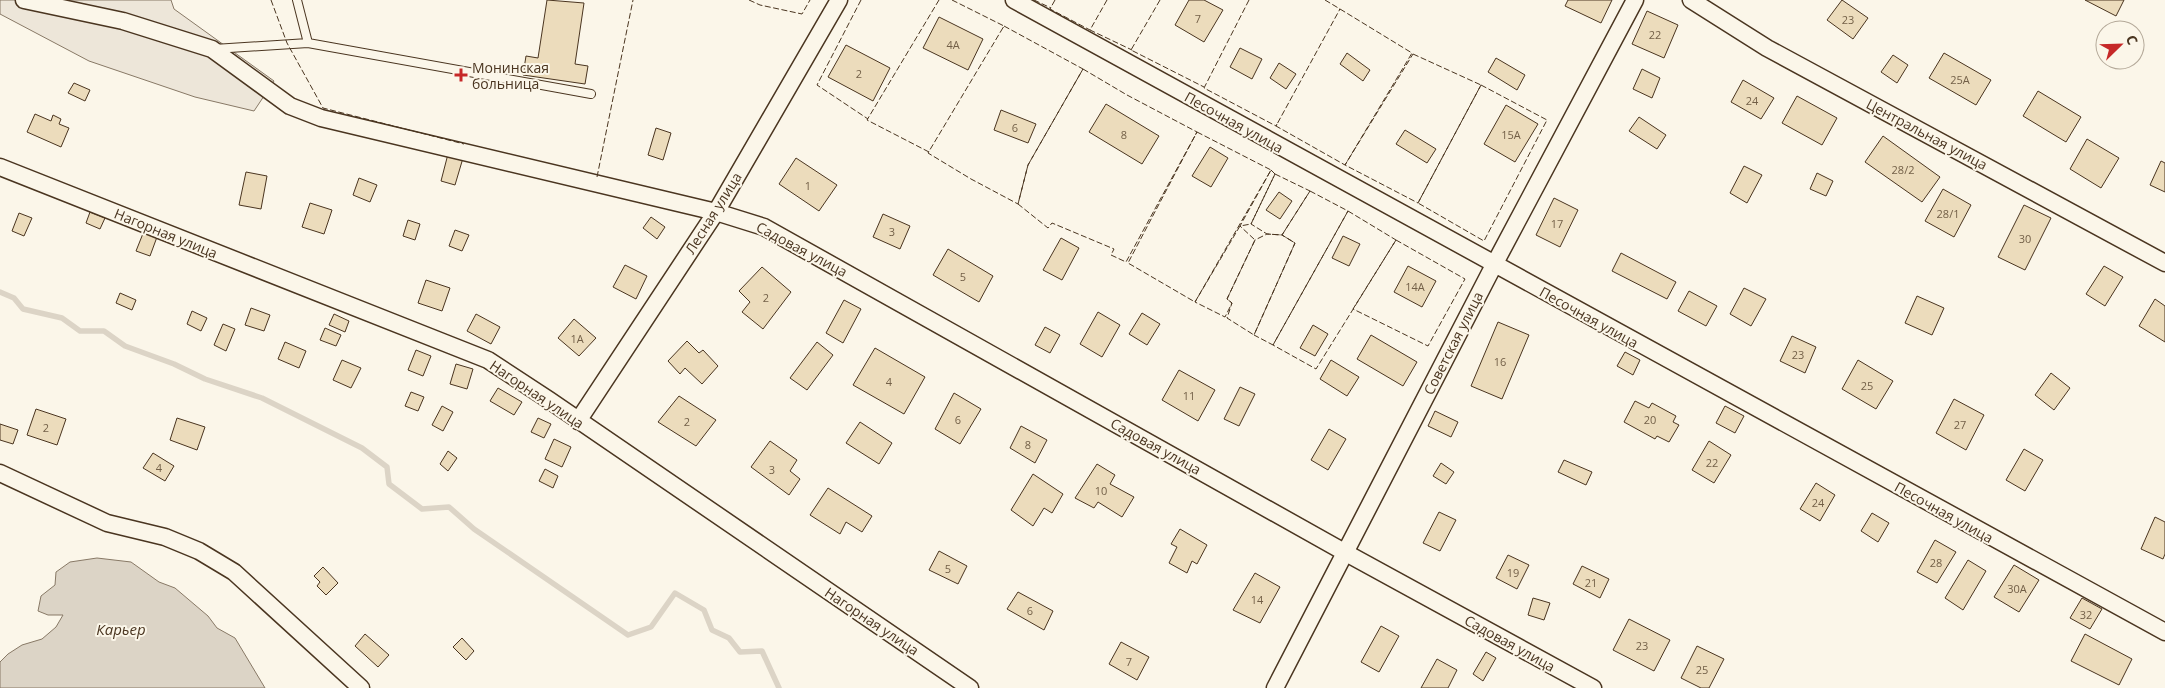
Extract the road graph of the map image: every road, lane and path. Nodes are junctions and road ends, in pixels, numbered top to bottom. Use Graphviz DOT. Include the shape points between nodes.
graph roads {
  1 [pos="24,0"];
  2 [pos="297,0"];
  3 [pos="839,0"];
  4 [pos="1014,0"];
  5 [pos="1635,0"];
  6 [pos="1691,0"];
  7 [pos="308,43"];
  8 [pos="212,49"];
  9 [pos="591,94"];
  10 [pos="0,167"];
  11 [pos="716,212"];
  12 [pos="2165,263"];
  13 [pos="1494,264"];
  14 [pos="578,421"];
  15 [pos="0,473"];
  16 [pos="1346,553"];
  17 [pos="2165,632"];
  18 [pos="361,688"];
  19 [pos="970,688"];
  20 [pos="1275,688"];
  21 [pos="1593,688"];
  1 -- 8 [label="street, Садовая улица" via="123,21"];
  2 -- 7 [label="lane"];
  3 -- 11 [label="street, Лесная улица"];
  4 -- 13 [label="street, Песочная улица"];
  5 -- 13 [label="street, Советская улица"];
  6 -- 12 [label="street, Центральная улица" via="1767,48"];
  7 -- 8 [label="lane"];
  7 -- 9 [label="lane"];
  8 -- 11 [label="street, Садовая улица" via="290,106 321,118"];
  10 -- 14 [label="street, Нагорная улица" via="488,360"];
  11 -- 14 [label="street, Лесная улица"];
  11 -- 16 [label="street, Садовая улица" via="764,227"];
  13 -- 16 [label="street, Советская улица"];
  13 -- 17 [label="street, Песочная улица"];
  14 -- 19 [label="street, Нагорная улица"];
  15 -- 18 [label="street" via="108,523 164,537 199,551 234,572"];
  16 -- 20 [label="street, Советская улица"];
  16 -- 21 [label="street, Садовая улица"];
}
